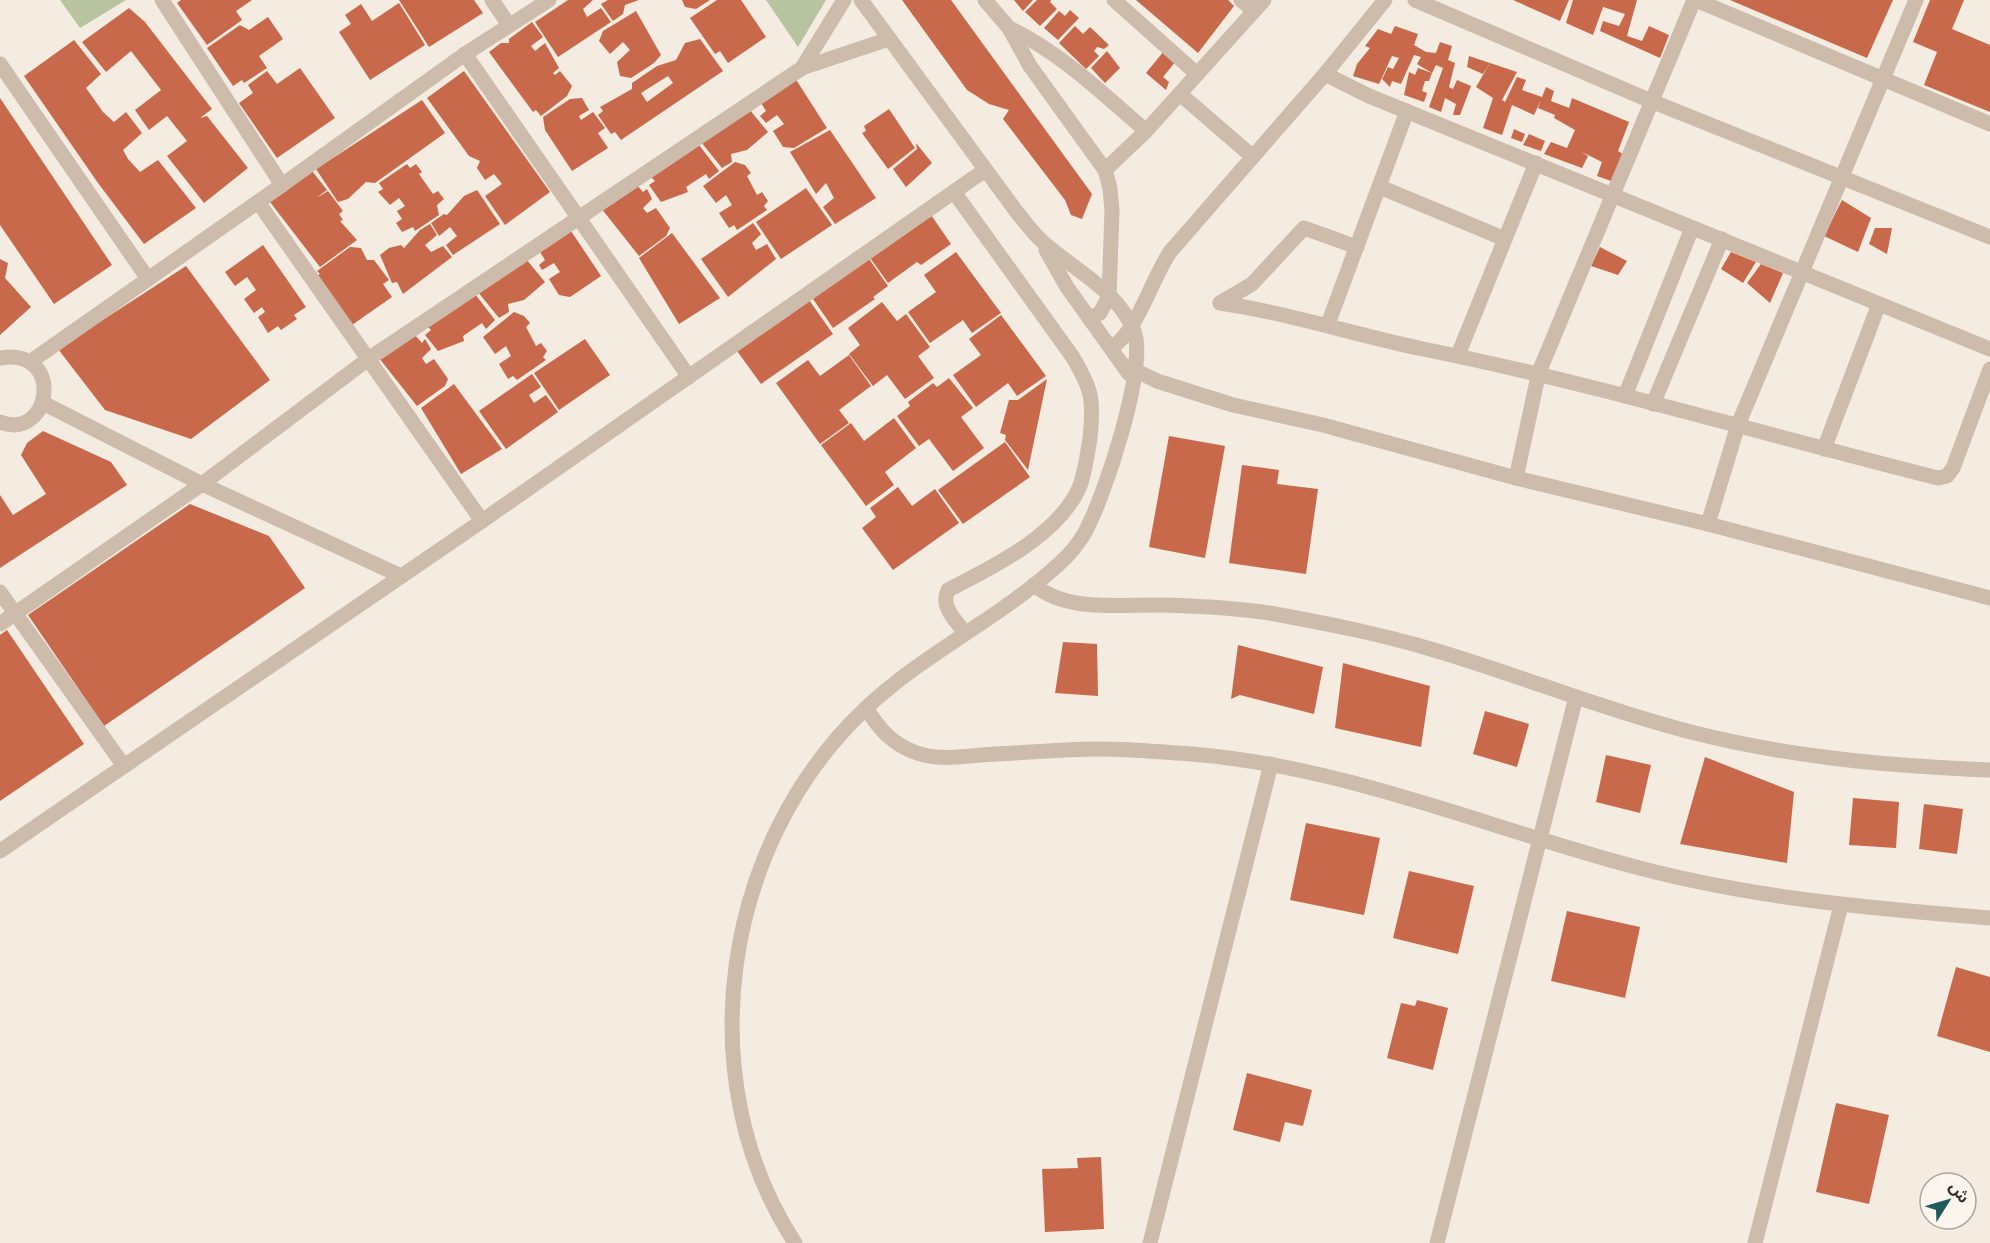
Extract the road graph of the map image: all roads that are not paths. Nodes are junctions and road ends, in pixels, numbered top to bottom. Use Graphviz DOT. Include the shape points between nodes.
graph roads {
  1 [pos="162,0"];
  2 [pos="492,0"];
  3 [pos="549,0"];
  4 [pos="844,0"];
  5 [pos="861,0"];
  6 [pos="985,0"];
  7 [pos="1114,0"];
  8 [pos="1241,0"];
  9 [pos="1385,0"];
  10 [pos="1414,0"];
  11 [pos="1695,0"];
  12 [pos="1916,0"];
  13 [pos="1259,6"];
  14 [pos="509,25"];
  15 [pos="1009,28"];
  16 [pos="889,39"];
  17 [pos="465,54"];
  18 [pos="0,64"];
  19 [pos="802,68"];
  20 [pos="1325,74"];
  21 [pos="1197,75"];
  22 [pos="1883,81"];
  23 [pos="1180,94"];
  24 [pos="1651,101"];
  25 [pos="1407,111"];
  26 [pos="1990,124"];
  27 [pos="1146,131"];
  28 [pos="1253,157"];
  29 [pos="1536,163"];
  30 [pos="985,170"];
  31 [pos="1105,170"];
  32 [pos="1842,179"];
  33 [pos="282,185"];
  34 [pos="1380,187"];
  35 [pos="954,192"];
  36 [pos="1615,196"];
  37 [pos="258,202"];
  38 [pos="579,217"];
  39 [pos="1692,228"];
  40 [pos="1990,237"];
  41 [pos="1505,239"];
  42 [pos="1722,239"];
  43 [pos="1042,242"];
  44 [pos="1357,247"];
  45 [pos="1801,274"];
  46 [pos="148,279"];
  47 [pos="1108,296"];
  48 [pos="1879,304"];
  49 [pos="1089,318"];
  50 [pos="1328,324"];
  51 [pos="1132,325"];
  52 [pos="1111,348"];
  53 [pos="1990,349"];
  54 [pos="1458,355"];
  55 [pos="0,358"];
  56 [pos="367,360"];
  57 [pos="30,362"];
  58 [pos="1130,368"];
  59 [pos="1990,369"];
  60 [pos="1539,372"];
  61 [pos="689,376"];
  62 [pos="1625,396"];
  63 [pos="43,403"];
  64 [pos="1653,404"];
  65 [pos="0,422"];
  66 [pos="1738,425"];
  67 [pos="1824,449"];
  68 [pos="1516,478"];
  69 [pos="202,484"];
  70 [pos="482,521"];
  71 [pos="1708,524"];
  72 [pos="401,576"];
  73 [pos="1034,585"];
  74 [pos="0,592"];
  75 [pos="1990,598"];
  76 [pos="15,613"];
  77 [pos="0,624"];
  78 [pos="965,633"];
  79 [pos="1576,697"];
  80 [pos="866,708"];
  81 [pos="1271,764"];
  82 [pos="124,766"];
  83 [pos="1990,770"];
  84 [pos="1541,838"];
  85 [pos="0,851"];
  86 [pos="1840,906"];
  87 [pos="1990,918"];
  88 [pos="795,1243"];
  89 [pos="1150,1243"];
  90 [pos="1437,1243"];
  91 [pos="1755,1243"];
  1 -- 33 [label="street"];
  2 -- 14 [label="street"];
  3 -- 14 [label="street"];
  4 -- 19 [label="street"];
  5 -- 16 [label="street"];
  6 -- 15 [label="street"];
  7 -- 21 [label="street"];
  8 -- 13 [label="street"];
  9 -- 20 [label="street"];
  10 -- 24 [label="street"];
  11 -- 22 [label="street"];
  11 -- 24 [label="street"];
  12 -- 22 [label="street"];
  13 -- 21 [label="street"];
  14 -- 17 [label="street"];
  15 -- 27 [label="street" via="1067,63"];
  15 -- 31 [label="street" via="1030,66"];
  16 -- 19 [label="street"];
  16 -- 30 [label="street"];
  17 -- 33 [label="street"];
  17 -- 38 [label="street"];
  18 -- 46 [label="street"];
  19 -- 38 [label="street"];
  20 -- 25 [label="street"];
  20 -- 28 [label="street"];
  21 -- 23 [label="street"];
  22 -- 26 [label="street"];
  22 -- 32 [label="street"];
  23 -- 27 [label="street"];
  23 -- 28 [label="street"];
  24 -- 32 [label="street"];
  24 -- 36 [label="street"];
  25 -- 29 [label="street"];
  25 -- 34 [label="street"];
  27 -- 31 [label="street"];
  28 -- 51 [label="street" via="1170,252"];
  29 -- 36 [label="street"];
  29 -- 41 [label="street"];
  30 -- 35 [label="street"];
  30 -- 43 [label="street"];
  31 -- 47 [label="street" via="1112,211"];
  32 -- 40 [label="street"];
  32 -- 45 [label="street"];
  33 -- 37 [label="street"];
  34 -- 41 [label="street"];
  34 -- 44 [label="street"];
  35 -- 61 [label="street"];
  35 -- 78 [label="street" via="1072,356 1087,381 1093,405 1080,484 1060,517 1022,548 948,590 946,608"];
  36 -- 39 [label="street"];
  36 -- 60 [label="street"];
  37 -- 46 [label="street"];
  37 -- 56 [label="street"];
  38 -- 56 [label="street"];
  38 -- 61 [label="street"];
  39 -- 42 [label="street"];
  39 -- 62 [label="street"];
  41 -- 54 [label="street"];
  42 -- 45 [label="street"];
  42 -- 64 [label="street"];
  43 -- 47 [label="street"];
  43 -- 49 [label="street"];
  44 -- 50 [label="street"];
  44 -- 50 [label="street" via="1304,228 1252,284 1220,303"];
  45 -- 48 [label="street"];
  45 -- 66 [label="street"];
  46 -- 57 [label="street"];
  47 -- 49 [label="street" via="1100,313"];
  47 -- 51 [label="street"];
  48 -- 53 [label="street"];
  48 -- 67 [label="street"];
  49 -- 52 [label="street"];
  50 -- 54 [label="street"];
  51 -- 52 [label="street"];
  51 -- 58 [label="street" via="1138,344"];
  52 -- 58 [label="street"];
  54 -- 60 [label="street"];
  55 -- 57 [label="street" via="16,356"];
  56 -- 69 [label="street"];
  56 -- 70 [label="street"];
  57 -- 63 [label="street" via="41,373 46,388"];
  58 -- 68 [label="street" via="1157,381 1233,405 1323,425"];
  58 -- 73 [label="street" via="1135,386 1105,489 1083,535 1062,561"];
  59 -- 67 [label="street" via="1947,476 1938,478"];
  60 -- 62 [label="street"];
  60 -- 68 [label="street"];
  61 -- 70 [label="street"];
  62 -- 64 [label="street"];
  63 -- 65 [label="street" via="35,416 21,423"];
  63 -- 69 [label="street"];
  64 -- 66 [label="street"];
  66 -- 67 [label="street"];
  66 -- 71 [label="street"];
  68 -- 71 [label="street"];
  69 -- 72 [label="street"];
  69 -- 76 [label="street"];
  70 -- 72 [label="street"];
  71 -- 75 [label="street"];
  72 -- 82 [label="street"];
  73 -- 78 [label="street"];
  73 -- 79 [label="street" via="1048,596 1081,604 1270,613 1359,629"];
  74 -- 76 [label="street"];
  76 -- 77 [label="street"];
  76 -- 82 [label="street"];
  78 -- 80 [label="street" via="915,665"];
  79 -- 83 [label="street" via="1687,731 1782,753 1920,768"];
  79 -- 84 [label="street"];
  80 -- 81 [label="street" via="893,742 920,754 958,757 1095,748"];
  80 -- 88 [label="street" via="832,741 781,820 756,874 741,931 731,1000 734,1069 752,1157"];
  81 -- 84 [label="street" via="1357,783"];
  81 -- 89 [label="street"];
  82 -- 85 [label="street"];
  84 -- 86 [label="street" via="1692,881"];
  84 -- 90 [label="street"];
  86 -- 87 [label="street"];
  86 -- 91 [label="street"];
}
